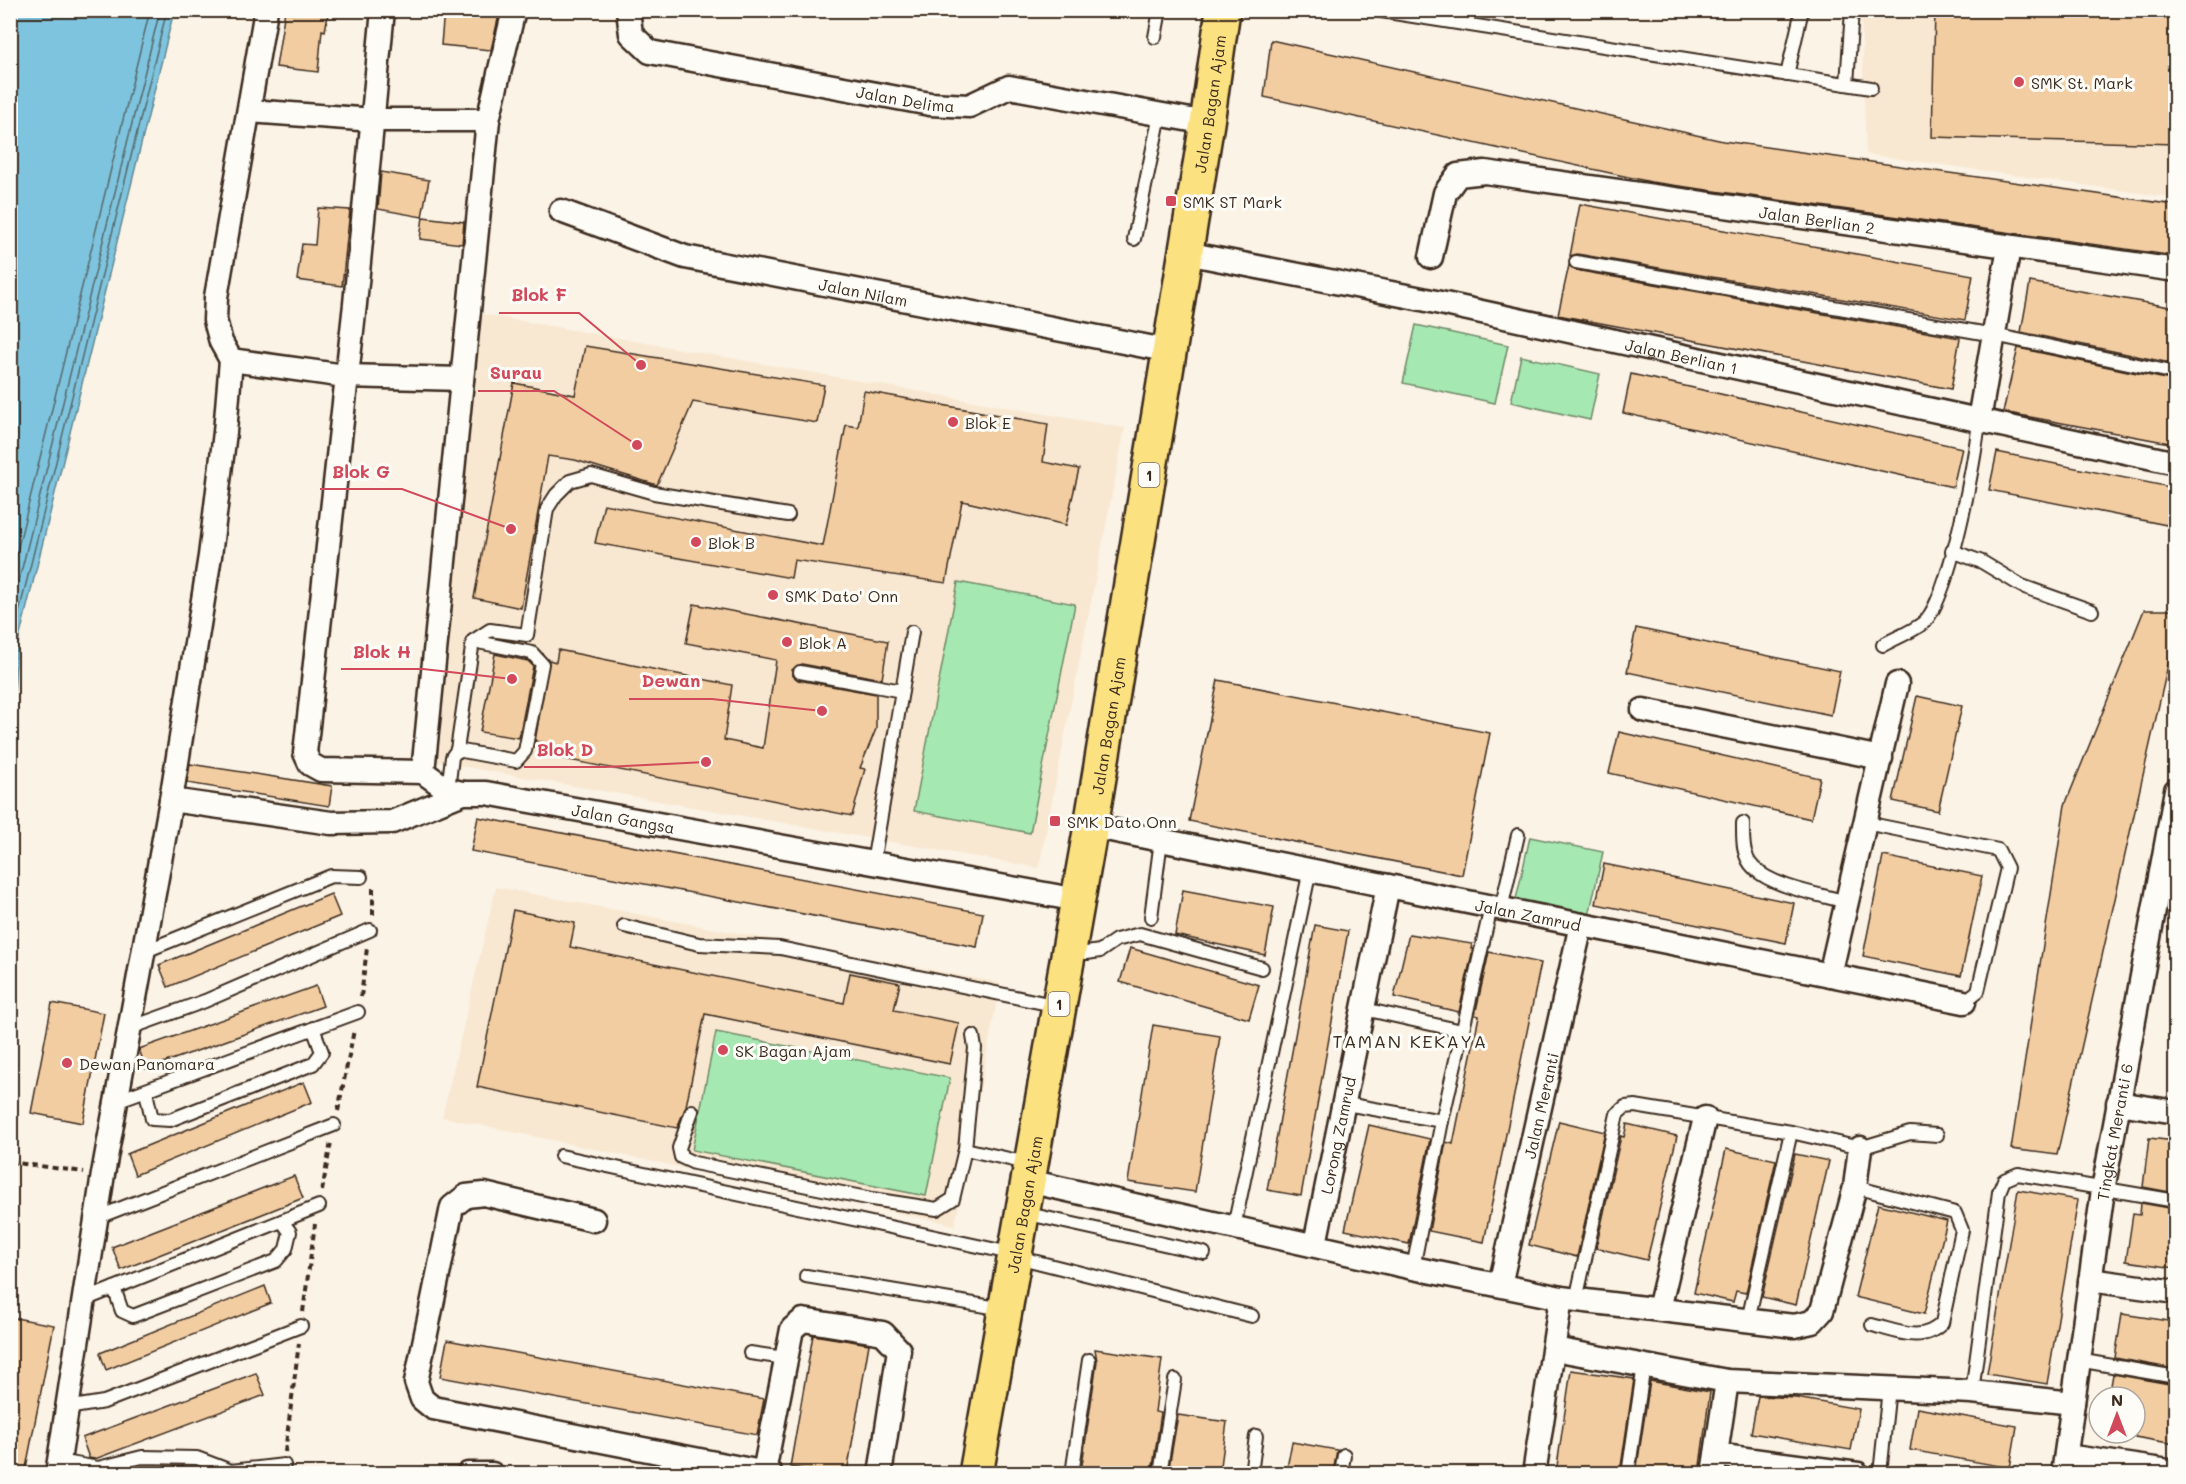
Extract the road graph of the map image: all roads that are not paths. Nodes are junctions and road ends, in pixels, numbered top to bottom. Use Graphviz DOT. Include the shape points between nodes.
graph roads {
  1 [pos="266,10"];
  2 [pos="383,10"];
  3 [pos="514,10"];
  4 [pos="628,10"];
  5 [pos="1160,10"];
  6 [pos="1223,10"];
  7 [pos="1375,10"];
  8 [pos="1802,10"];
  9 [pos="1852,10"];
  10 [pos="1155,37"];
  11 [pos="1787,75"];
  12 [pos="1847,84"];
  13 [pos="1871,88"];
  14 [pos="249,111"];
  15 [pos="1160,115"];
  16 [pos="374,120"];
  17 [pos="488,120"];
  18 [pos="1207,123"];
  19 [pos="561,211"];
  20 [pos="1134,239"];
  21 [pos="2009,247"];
  22 [pos="1186,253"];
  23 [pos="1431,257"];
  24 [pos="1576,262"];
  25 [pos="2175,270"];
  26 [pos="1994,335"];
  27 [pos="1170,351"];
  28 [pos="231,360"];
  29 [pos="2175,373"];
  30 [pos="345,376"];
  31 [pos="462,379"];
  32 [pos="1979,420"];
  33 [pos="2175,463"];
  34 [pos="788,515"];
  35 [pos="1952,551"];
  36 [pos="2092,611"];
  37 [pos="912,632"];
  38 [pos="473,640"];
  39 [pos="1882,645"];
  40 [pos="800,672"];
  41 [pos="1897,684"];
  42 [pos="902,691"];
  43 [pos="1643,710"];
  44 [pos="457,750"];
  45 [pos="1881,758"];
  46 [pos="423,772"];
  47 [pos="2175,790"];
  48 [pos="455,792"];
  49 [pos="171,800"];
  50 [pos="1743,823"];
  51 [pos="1866,823"];
  52 [pos="1091,826"];
  53 [pos="1518,835"];
  54 [pos="1161,840"];
  55 [pos="873,863"];
  56 [pos="1310,870"];
  57 [pos="361,877"];
  58 [pos="1388,886"];
  59 [pos="1078,900"];
  60 [pos="1847,902"];
  61 [pos="1496,908"];
  62 [pos="1150,917"];
  63 [pos="1581,925"];
  64 [pos="624,926"];
  65 [pos="370,930"];
  66 [pos="1069,950"];
  67 [pos="143,952"];
  68 [pos="1262,968"];
  69 [pos="1830,975"];
  70 [pos="1964,1002"];
  71 [pos="1059,1006"];
  72 [pos="1364,1009"];
  73 [pos="358,1012"];
  74 [pos="130,1028"];
  75 [pos="313,1028"];
  76 [pos="1462,1031"];
  77 [pos="973,1036"];
  78 [pos="146,1092"];
  79 [pos="116,1101"];
  80 [pos="1346,1104"];
  81 [pos="2118,1104"];
  82 [pos="692,1111"];
  83 [pos="2175,1112"];
  84 [pos="1706,1118"];
  85 [pos="1442,1121"];
  86 [pos="334,1125"];
  87 [pos="1791,1132"];
  88 [pos="1937,1135"];
  89 [pos="1860,1148"];
  90 [pos="965,1149"];
  91 [pos="561,1156"];
  92 [pos="1030,1172"];
  93 [pos="1855,1187"];
  94 [pos="2103,1190"];
  95 [pos="2175,1201"];
  96 [pos="319,1206"];
  97 [pos="1022,1212"];
  98 [pos="96,1218"];
  99 [pos="594,1220"];
  100 [pos="282,1221"];
  101 [pos="1234,1227"];
  102 [pos="1315,1244"];
  103 [pos="1204,1253"];
  104 [pos="1015,1254"];
  105 [pos="1413,1268"];
  106 [pos="806,1276"];
  107 [pos="2090,1280"];
  108 [pos="1500,1285"];
  109 [pos="114,1288"];
  110 [pos="2175,1292"];
  111 [pos="1568,1299"];
  112 [pos="84,1300"];
  113 [pos="1005,1309"];
  114 [pos="1659,1309"];
  115 [pos="1252,1317"];
  116 [pos="1748,1320"];
  117 [pos="1872,1325"];
  118 [pos="301,1326"];
  119 [pos="1554,1349"];
  120 [pos="750,1353"];
  121 [pos="784,1358"];
  122 [pos="1089,1360"];
  123 [pos="2078,1360"];
  124 [pos="1644,1365"];
  125 [pos="2175,1377"];
  126 [pos="1175,1380"];
  127 [pos="1727,1381"];
  128 [pos="1890,1388"];
  129 [pos="1972,1392"];
  130 [pos="2073,1403"];
  131 [pos="67,1408"];
  132 [pos="1256,1436"];
  133 [pos="1344,1455"];
  134 [pos="1715,1464"];
  135 [pos="284,1465"];
  136 [pos="2065,1465"];
  137 [pos="58,1467"];
  138 [pos="1799,1470"];
  139 [pos="231,1472"];
  140 [pos="2175,1472"];
  141 [pos="468,1473"];
  142 [pos="492,1473"];
  143 [pos="768,1473"];
  144 [pos="880,1473"];
  145 [pos="976,1473"];
  146 [pos="1072,1473"];
  147 [pos="1160,1473"];
  148 [pos="1251,1473"];
  149 [pos="1341,1473"];
  150 [pos="1534,1473"];
  151 [pos="1628,1473"];
  152 [pos="1858,1473"];
  153 [pos="1880,1473"];
  1 -- 14 [label="street"];
  2 -- 16 [label="street"];
  3 -- 17 [label="street"];
  4 -- 15 [label="street, Jalan Delima" via="631,34 650,52 930,104 969,106 1009,87"];
  5 -- 10 [label="lane"];
  6 -- 18 [label="main road, Jalan Bagan Ajam / 1"];
  7 -- 11 [label="lane"];
  8 -- 11 [label="lane"];
  9 -- 12 [label="lane"];
  11 -- 12 [label="lane"];
  12 -- 13 [label="lane"];
  14 -- 16 [label="street"];
  14 -- 28 [label="street" via="216,297 215,320"];
  15 -- 18 [label="street, Jalan Delima"];
  15 -- 20 [label="lane"];
  16 -- 17 [label="street"];
  16 -- 30 [label="street"];
  17 -- 31 [label="street"];
  18 -- 22 [label="main road, Jalan Bagan Ajam / 1"];
  19 -- 27 [label="street, Jalan Nilam" via="685,257"];
  21 -- 23 [label="street, Jalan Berlian 2" via="1485,172 1458,174 1445,193"];
  21 -- 25 [label="street, Jalan Berlian 2"];
  21 -- 26 [label="street"];
  22 -- 27 [label="main road, Jalan Bagan Ajam / 1"];
  22 -- 32 [label="street, Jalan Berlian 1" via="1399,294"];
  24 -- 26 [label="lane"];
  26 -- 29 [label="lane"];
  26 -- 32 [label="street"];
  27 -- 52 [label="main road, Jalan Bagan Ajam / 1"];
  28 -- 30 [label="street"];
  28 -- 49 [label="street" via="210,556"];
  30 -- 31 [label="street"];
  30 -- 46 [label="street" via="305,753 309,764 321,770"];
  31 -- 46 [label="street"];
  32 -- 33 [label="street, Jalan Berlian 1"];
  32 -- 35 [label="lane" via="1976,454"];
  34 -- 38 [label="lane" via="654,493 591,475 570,481 547,509 527,635 490,630"];
  35 -- 36 [label="lane" via="1982,562 2022,586"];
  35 -- 39 [label="lane" via="1939,597 1924,622"];
  37 -- 42 [label="lane"];
  38 -- 44 [label="lane"];
  38 -- 44 [label="lane" via="532,653 542,664 525,751 516,761"];
  40 -- 42 [label="lane"];
  41 -- 45 [label="street"];
  42 -- 55 [label="lane"];
  43 -- 45 [label="street"];
  44 -- 48 [label="lane" via="452,757"];
  45 -- 51 [label="street"];
  46 -- 48 [label="street"];
  47 -- 81 [label="street, Tingkat Meranti 6"];
  48 -- 49 [label="street, Jalan Gangsa" via="392,822 331,823"];
  48 -- 55 [label="street, Jalan Gangsa" via="486,793"];
  49 -- 67 [label="street"];
  50 -- 60 [label="lane" via="1742,844 1753,868 1777,882"];
  51 -- 60 [label="street"];
  51 -- 70 [label="lane" via="1998,850 2007,868 1978,991"];
  52 -- 54 [label="street, Jalan Zamrud"];
  52 -- 59 [label="main road, Jalan Bagan Ajam / 1"];
  53 -- 61 [label="lane"];
  54 -- 56 [label="street, Jalan Zamrud"];
  54 -- 62 [label="lane"];
  55 -- 59 [label="street, Jalan Gangsa"];
  56 -- 58 [label="street, Jalan Zamrud"];
  56 -- 101 [label="lane"];
  57 -- 67 [label="lane" via="331,876"];
  58 -- 61 [label="street, Jalan Zamrud"];
  58 -- 72 [label="street, Lorong Zamrud"];
  59 -- 66 [label="main road, Jalan Bagan Ajam / 1"];
  60 -- 69 [label="street"];
  61 -- 63 [label="street, Jalan Zamrud"];
  61 -- 76 [label="lane"];
  63 -- 69 [label="street, Jalan Zamrud"];
  63 -- 108 [label="street, Jalan Meranti"];
  64 -- 71 [label="lane" via="699,944 780,948"];
  65 -- 74 [label="lane" via="205,1001"];
  66 -- 68 [label="lane" via="1100,951 1116,940 1140,934"];
  66 -- 71 [label="main road, Jalan Bagan Ajam / 1"];
  67 -- 74 [label="street"];
  69 -- 70 [label="street, Jalan Zamrud"];
  71 -- 92 [label="main road, Jalan Bagan Ajam / 1"];
  72 -- 76 [label="lane"];
  72 -- 80 [label="street, Lorong Zamrud"];
  73 -- 75 [label="lane"];
  74 -- 79 [label="street"];
  75 -- 78 [label="lane"];
  75 -- 78 [label="lane" via="322,1052 313,1065 182,1116 152,1119"];
  76 -- 85 [label="lane"];
  77 -- 90 [label="lane"];
  78 -- 79 [label="lane"];
  79 -- 98 [label="street"];
  80 -- 85 [label="lane"];
  80 -- 102 [label="street, Lorong Zamrud"];
  81 -- 83 [label="street"];
  81 -- 94 [label="street, Tingkat Meranti 6"];
  82 -- 90 [label="lane" via="679,1148 681,1157 694,1163 937,1209 953,1199"];
  84 -- 87 [label="lane"];
  84 -- 111 [label="lane" via="1635,1106 1625,1107 1617,1114"];
  84 -- 114 [label="street"];
  85 -- 105 [label="lane"];
  86 -- 98 [label="lane"];
  87 -- 89 [label="lane"];
  87 -- 116 [label="lane"];
  88 -- 89 [label="lane" via="1910,1133"];
  89 -- 93 [label="street"];
  90 -- 92 [label="lane"];
  91 -- 104 [label="lane"];
  92 -- 97 [label="main road, Jalan Bagan Ajam / 1"];
  92 -- 101 [label="street"];
  93 -- 116 [label="street" via="1822,1311 1812,1322 1794,1326"];
  93 -- 117 [label="lane" via="1955,1213 1962,1230 1942,1323 1933,1332 1919,1336"];
  94 -- 95 [label="lane"];
  94 -- 107 [label="street, Tingkat Meranti 6"];
  94 -- 129 [label="lane" via="2018,1174 2004,1180 1999,1192"];
  96 -- 100 [label="lane"];
  97 -- 103 [label="lane"];
  97 -- 104 [label="main road, Jalan Bagan Ajam / 1"];
  98 -- 112 [label="street"];
  99 -- 143 [label="street" via="484,1194 466,1196 452,1207 416,1382 422,1399 433,1408"];
  100 -- 109 [label="lane"];
  100 -- 109 [label="lane" via="290,1232 286,1249 276,1261 134,1317 122,1311"];
  101 -- 102 [label="street"];
  102 -- 105 [label="street"];
  104 -- 113 [label="main road, Jalan Bagan Ajam / 1"];
  104 -- 115 [label="lane"];
  105 -- 108 [label="street"];
  106 -- 113 [label="lane"];
  107 -- 110 [label="street"];
  107 -- 123 [label="street, Tingkat Meranti 6"];
  108 -- 111 [label="street"];
  109 -- 112 [label="lane"];
  111 -- 114 [label="street"];
  111 -- 119 [label="street"];
  112 -- 131 [label="street"];
  113 -- 145 [label="main road, Jalan Bagan Ajam / 1"];
  114 -- 116 [label="street"];
  118 -- 131 [label="lane" via="104,1402"];
  119 -- 124 [label="street"];
  119 -- 150 [label="street"];
  120 -- 121 [label="lane"];
  121 -- 143 [label="street"];
  121 -- 144 [label="street" via="792,1329 803,1320 883,1333 899,1350"];
  122 -- 146 [label="lane"];
  123 -- 125 [label="lane"];
  123 -- 130 [label="street, Tingkat Meranti 6"];
  124 -- 127 [label="street"];
  124 -- 151 [label="lane"];
  126 -- 147 [label="lane"];
  127 -- 128 [label="street"];
  127 -- 134 [label="street"];
  128 -- 129 [label="street"];
  128 -- 153 [label="lane"];
  129 -- 130 [label="street"];
  130 -- 136 [label="street, Tingkat Meranti 6"];
  131 -- 137 [label="street"];
  132 -- 148 [label="lane"];
  133 -- 149 [label="lane"];
  134 -- 138 [label="street"];
  135 -- 139 [label="lane"];
  136 -- 140 [label="street"];
  137 -- 139 [label="lane" via="99,1468 142,1457 197,1458"];
  138 -- 152 [label="street"];
  141 -- 142 [label="street"];
}
